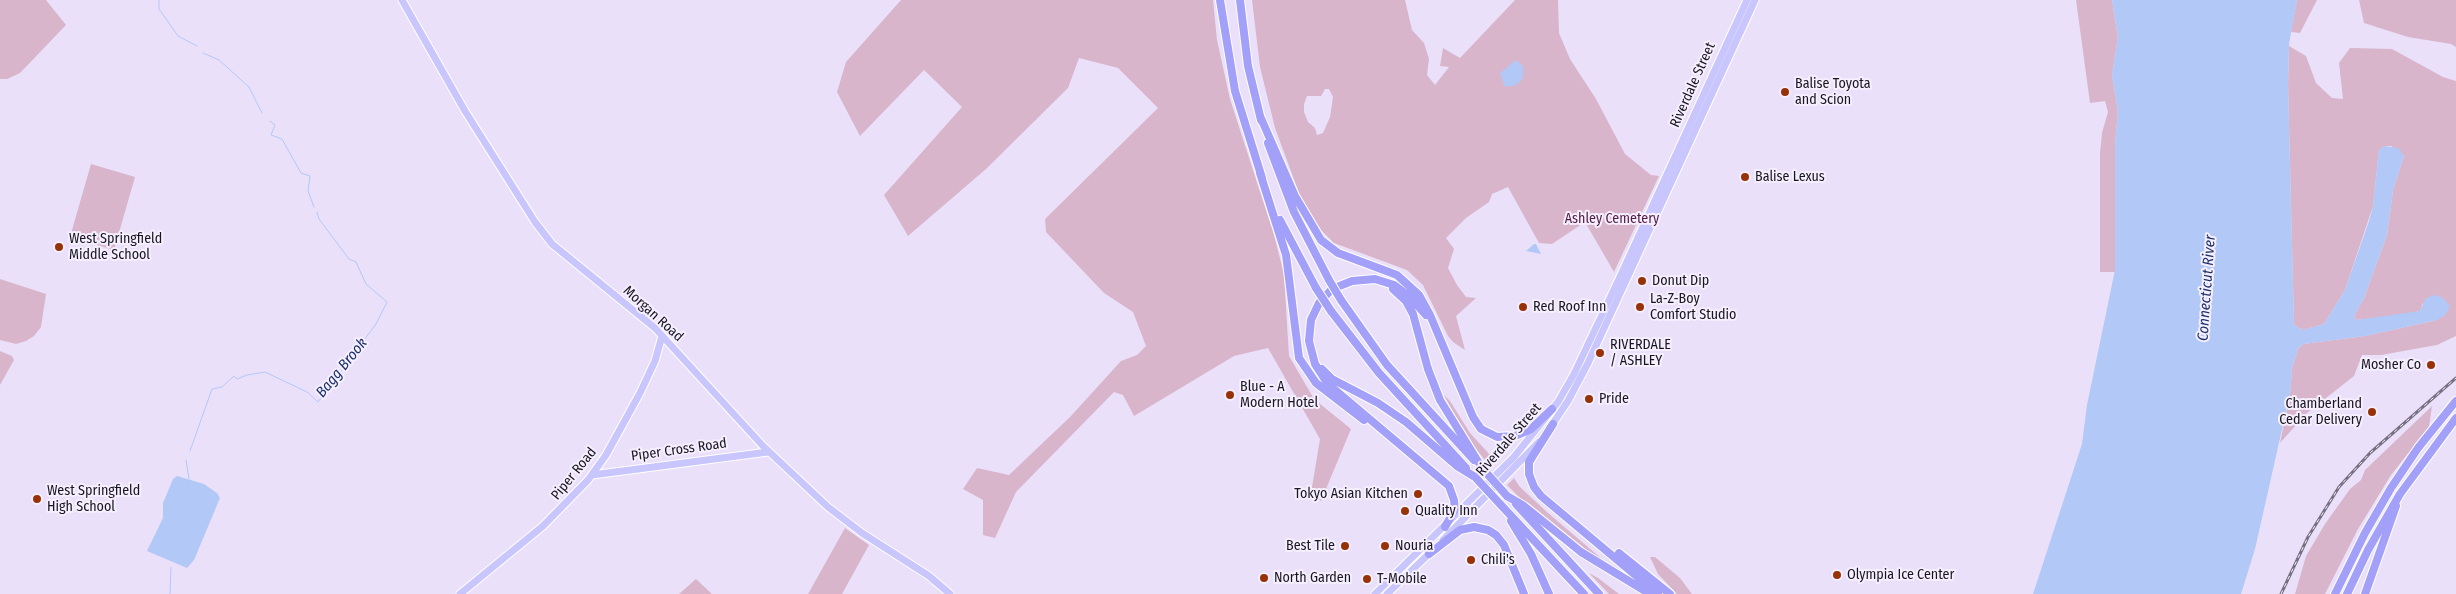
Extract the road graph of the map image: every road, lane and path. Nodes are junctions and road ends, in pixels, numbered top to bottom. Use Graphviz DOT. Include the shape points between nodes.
graph roads {
  1 [pos="402,0"];
  2 [pos="1220,0"];
  3 [pos="1240,0"];
  4 [pos="1747,0"];
  5 [pos="1755,0"];
  6 [pos="1260,116"];
  7 [pos="1260,174"];
  8 [pos="1364,279"];
  9 [pos="662,336"];
  10 [pos="1309,337"];
  11 [pos="1443,346"];
  12 [pos="2456,401"];
  13 [pos="1552,409"];
  14 [pos="2456,418"];
  15 [pos="1553,424"];
  16 [pos="768,452"];
  17 [pos="1482,468"];
  18 [pos="1437,474"];
  19 [pos="592,475"];
  20 [pos="1474,477"];
  21 [pos="2400,494"];
  22 [pos="1508,496"];
  23 [pos="1547,501"];
  24 [pos="1500,504"];
  25 [pos="1445,527"];
  26 [pos="1428,554"];
  27 [pos="460,594"];
  28 [pos="950,594"];
  29 [pos="1375,594"];
  30 [pos="1387,594"];
  31 [pos="1524,594"];
  32 [pos="1549,594"];
  33 [pos="1584,594"];
  34 [pos="1599,594"];
  35 [pos="1650,594"];
  36 [pos="1658,594"];
  37 [pos="1670,594"];
  38 [pos="2335,594"];
  39 [pos="2347,594"];
  40 [pos="2365,594"];
  1 -- 9 [label="main road, Morgan Road" via="465,111 544,234 568,259"];
  2 -- 7 [label="highway" via="1235,91"];
  3 -- 6 [label="highway" via="1248,66"];
  4 -- 13 [label="main road, Riverdale Street" via="1599,322 1574,374"];
  5 -- 15 [label="main road, Riverdale Street" via="1598,341"];
  6 -- 11 [label="highway" via="1295,196 1318,237 1338,253 1385,269 1405,280 1426,307"];
  6 -- 17 [label="highway, bridge" via="1287,196 1341,300 1387,365"];
  7 -- 18 [label="highway" via="1286,255 1296,345 1305,369 1320,386"];
  7 -- 20 [label="highway, bridge" via="1280,222 1331,311 1379,373"];
  8 -- 10 [label="highway" via="1341,284 1322,299 1312,315"];
  8 -- 11 [label="highway" via="1386,282 1408,294 1428,317"];
  8 -- 17 [label="highway" via="1388,286 1408,305 1440,400"];
  9 -- 16 [label="main road, Morgan Road"];
  9 -- 19 [label="main road, Piper Road" via="655,361 640,392"];
  10 -- 18 [label="highway" via="1312,359 1325,380"];
  10 -- 20 [label="highway" via="1314,358 1329,376 1399,417"];
  11 -- 13 [label="highway" via="1474,420 1488,434 1503,438 1520,434 1534,427"];
  12 -- 38 [label="highway" via="2391,488 2360,540"];
  13 -- 25 [label="main road, Riverdale Street" via="1514,458"];
  14 -- 21 [label="highway"];
  15 -- 23 [label="highway" via="1528,468 1534,487"];
  15 -- 26 [label="main road, Riverdale Street" via="1523,459"];
  16 -- 19 [label="main road, Piper Cross Road"];
  16 -- 28 [label="main road, Morgan Road" via="838,515 929,576"];
  17 -- 22 [label="highway, bridge"];
  18 -- 25 [label="highway" via="1449,486 1455,504 1454,513"];
  19 -- 27 [label="main road, Piper Road" via="554,516"];
  20 -- 24 [label="highway, bridge"];
  21 -- 39 [label="highway"];
  21 -- 40 [label="highway"];
  22 -- 34 [label="highway"];
  22 -- 35 [label="highway" via="1581,552"];
  23 -- 36 [label="highway"];
  23 -- 37 [label="highway" via="1656,580"];
  24 -- 32 [label="highway" via="1531,554"];
  24 -- 33 [label="highway"];
  25 -- 29 [label="main road, Riverdale Street"];
  26 -- 30 [label="main road, Riverdale Street"];
  26 -- 31 [label="highway" via="1460,530 1474,527 1488,530 1504,545"];
}
